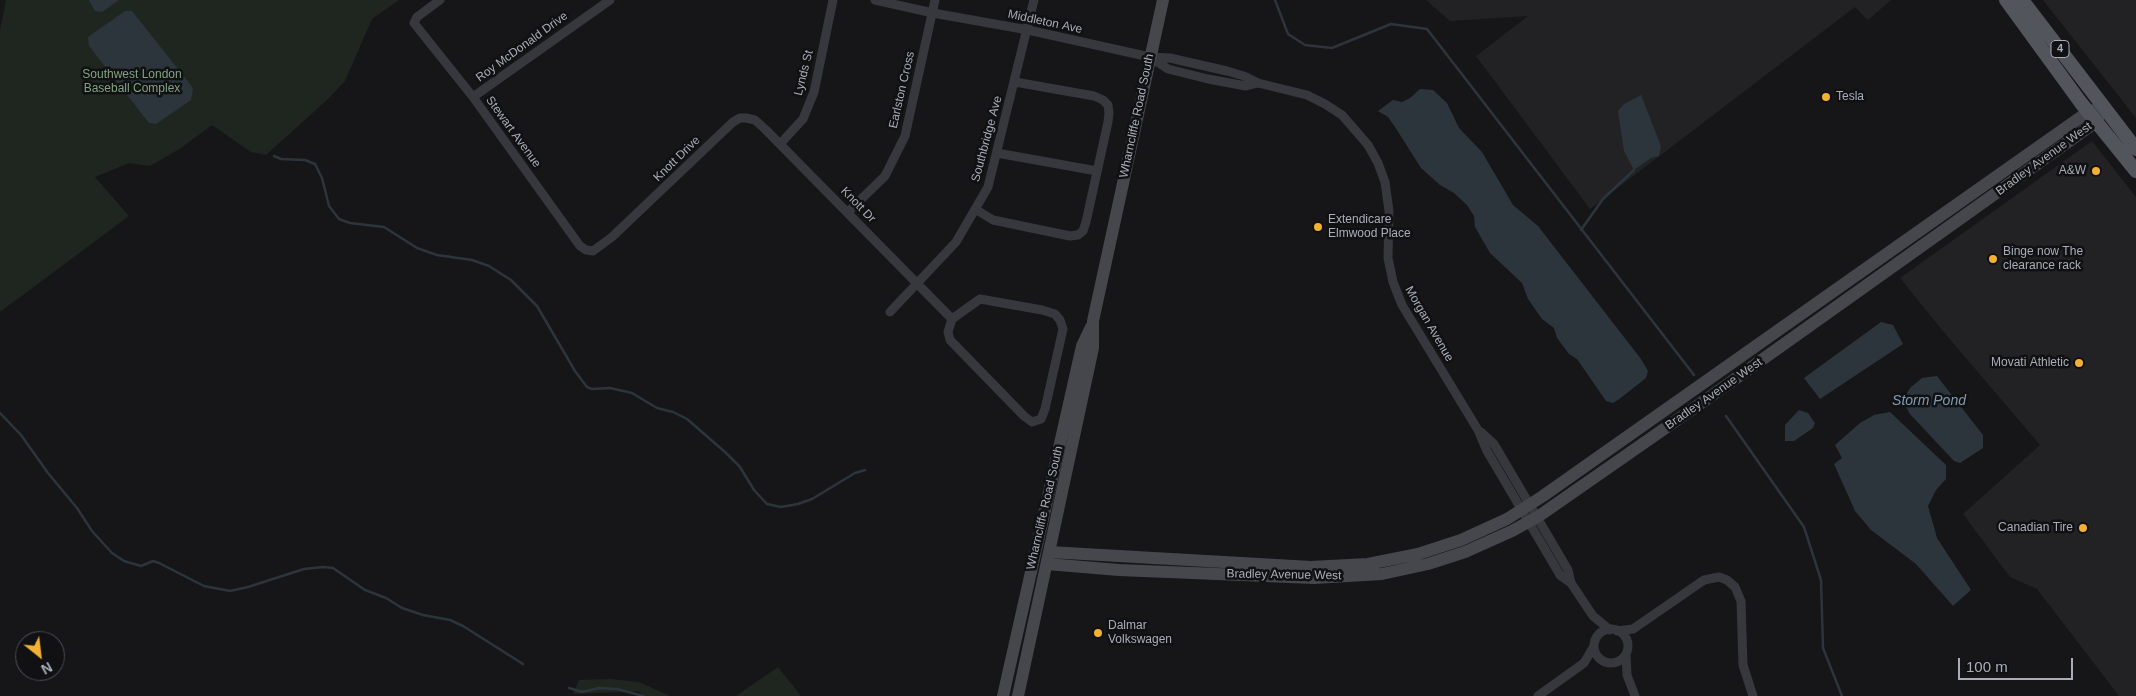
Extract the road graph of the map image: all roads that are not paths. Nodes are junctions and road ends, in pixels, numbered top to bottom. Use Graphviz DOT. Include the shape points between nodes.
graph roads {
  1 [pos="440,0"];
  2 [pos="610,0"];
  3 [pos="833,0"];
  4 [pos="875,0"];
  5 [pos="936,0"];
  6 [pos="1034,0"];
  7 [pos="1163,0"];
  8 [pos="2006,0"];
  9 [pos="2022,0"];
  10 [pos="933,13"];
  11 [pos="1028,30"];
  12 [pos="1150,57"];
  13 [pos="1014,82"];
  14 [pos="473,98"];
  15 [pos="2104,107"];
  16 [pos="2092,117"];
  17 [pos="780,144"];
  18 [pos="2136,149"];
  19 [pos="997,153"];
  20 [pos="1097,171"];
  21 [pos="2136,171"];
  22 [pos="975,209"];
  23 [pos="848,212"];
  24 [pos="593,251"];
  25 [pos="918,285"];
  26 [pos="890,312"];
  27 [pos="952,319"];
  28 [pos="1093,321"];
  29 [pos="1525,507"];
  30 [pos="1533,520"];
  31 [pos="1048,558"];
  32 [pos="1594,616"];
  33 [pos="1634,629"];
  34 [pos="1614,630"];
  35 [pos="1595,642"];
  36 [pos="1627,649"];
  37 [pos="1608,662"];
  38 [pos="1584,663"];
  39 [pos="1627,675"];
  40 [pos="1003,696"];
  41 [pos="1018,696"];
  42 [pos="1538,696"];
  43 [pos="1635,696"];
  44 [pos="1752,696"];
  1 -- 14 [label="street, Stewart Avenue" via="417,17 414,23"];
  2 -- 14 [label="street, Roy McDonald Drive"];
  3 -- 17 [label="street, Lynds St" via="814,92 803,119"];
  4 -- 10 [label="street, Middleton Ave"];
  5 -- 10 [label="street, Earlston Cross"];
  6 -- 11 [label="street, Southbridge Ave"];
  7 -- 12 [label="main road, Wharncliffe Road South"];
  8 -- 16 [label="main road, 4"];
  9 -- 15 [label="main road, 4"];
  10 -- 11 [label="street, Middleton Ave"];
  10 -- 23 [label="street, Earlston Cross" via="905,136 885,176"];
  11 -- 12 [label="street, Middleton Ave"];
  11 -- 13 [label="street, Southbridge Ave"];
  12 -- 28 [label="main road, Wharncliffe Road South"];
  12 -- 29 [label="street, Morgan Avenue" via="1170,58 1227,71 1258,83 1298,92 1325,104 1349,122 1368,145 1382,172 1390,211 1388,258 1395,290 1478,430 1494,444"];
  13 -- 19 [label="street, Southbridge Ave"];
  13 -- 20 [label="street" via="1104,100 1109,113"];
  14 -- 24 [label="street, Stewart Avenue" via="580,246"];
  15 -- 16 [label="main road, Bradley Avenue West"];
  15 -- 18 [label="main road, 4"];
  16 -- 21 [label="main road, 4"];
  16 -- 29 [label="main road, Bradley Avenue West"];
  16 -- 30 [label="main road, Bradley Avenue West" via="1697,406"];
  17 -- 23 [label="street, Knott Dr"];
  17 -- 24 [label="street, Knott Drive" via="755,120 740,118 633,219"];
  19 -- 20 [label="street"];
  19 -- 22 [label="street, Southbridge Ave" via="988,187"];
  20 -- 22 [label="street" via="1086,222 1078,235 1004,223"];
  22 -- 25 [label="street, Southbridge Ave" via="956,242"];
  23 -- 25 [label="street, Knott Dr"];
  25 -- 26 [label="street, Southbridge Ave"];
  25 -- 27 [label="street, Knott Dr"];
  27 -- 27 [label="street" via="948,332 950,340 1024,416 1032,422 1041,419 1046,409 1062,329 1055,314 980,299"];
  28 -- 31 [label="main road, Wharncliffe Road South" via="1093,348"];
  28 -- 40 [label="main road, Wharncliffe Road South" via="1082,346"];
  29 -- 30 [label="street, Morgan Avenue"];
  29 -- 31 [label="main road, Bradley Avenue West" via="1461,540 1418,554 1368,564 1311,567"];
  30 -- 31 [label="main road, Bradley Avenue West" via="1465,552 1382,574 1314,578 1119,570"];
  30 -- 32 [label="street, Morgan Avenue" via="1560,574 1571,583"];
  31 -- 41 [label="main road, Wharncliffe Road South"];
  32 -- 34 [label="street, Morgan Avenue"];
  32 -- 35 [label="street, Morgan Avenue"];
  33 -- 34 [label="street"];
  33 -- 36 [label="street"];
  33 -- 44 [label="street" via="1704,580 1719,577 1727,580 1735,588 1740,601 1743,665"];
  34 -- 35 [label="street" via="1602,632"];
  34 -- 36 [label="street" via="1626,638"];
  35 -- 37 [label="street" via="1599,657"];
  35 -- 38 [label="street"];
  36 -- 37 [label="street" via="1620,661"];
  36 -- 39 [label="street"];
  37 -- 38 [label="street"];
  37 -- 39 [label="street"];
  38 -- 42 [label="street"];
  39 -- 43 [label="street"];
}
